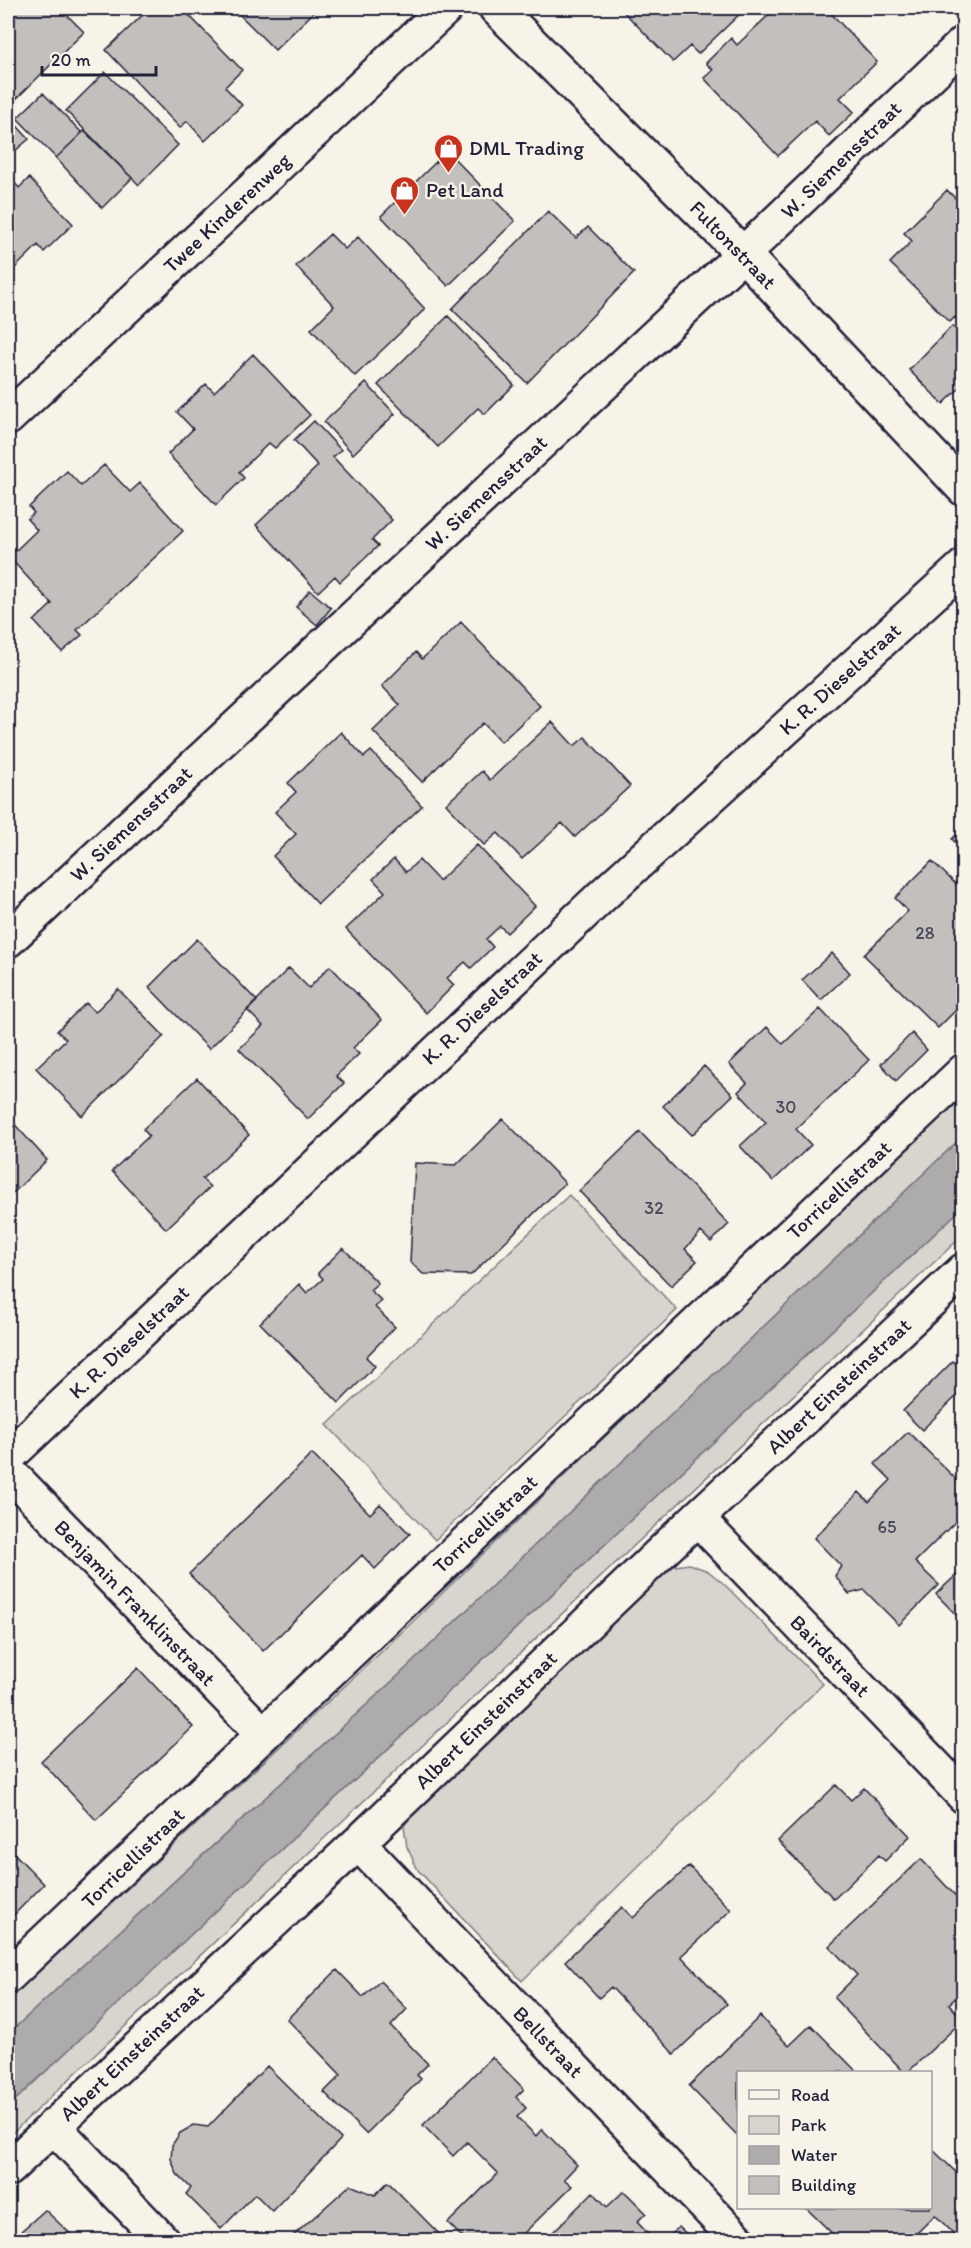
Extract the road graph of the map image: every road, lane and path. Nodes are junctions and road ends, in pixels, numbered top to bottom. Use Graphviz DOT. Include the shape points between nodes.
graph roads {
  1 [pos="446,8"];
  2 [pos="496,8"];
  3 [pos="963,44"];
  4 [pos="743,254"];
  5 [pos="8,418"];
  6 [pos="963,489"];
  7 [pos="963,566"];
  8 [pos="8,940"];
  9 [pos="963,1071"];
  10 [pos="963,1270"];
  11 [pos="8,1457"];
  12 [pos="8,1471"];
  13 [pos="697,1518"];
  14 [pos="263,1734"];
  15 [pos="963,1796"];
  16 [pos="358,1843"];
  17 [pos="8,1976"];
  18 [pos="53,2126"];
  19 [pos="8,2169"];
  20 [pos="162,2241"];
  21 [pos="738,2241"];
  1 -- 5 [label="street, Twee Kinderenweg"];
  2 -- 4 [label="street, Fultonstraat"];
  3 -- 4 [label="street, W. Siemensstraat"];
  4 -- 6 [label="street, Fultonstraat"];
  4 -- 8 [label="street, W. Siemensstraat"];
  7 -- 11 [label="street, K. R. Dieselstraat" via="603,894"];
  9 -- 14 [label="street, Torricellistraat"];
  10 -- 13 [label="street, Albert Einsteinstraat"];
  12 -- 14 [label="street, Benjamin Franklinstraat"];
  13 -- 15 [label="street, Bairdstraat"];
  13 -- 16 [label="street, Albert Einsteinstraat"];
  14 -- 17 [label="street, Torricellistraat"];
  16 -- 18 [label="street, Albert Einsteinstraat"];
  16 -- 21 [label="street, Bellstraat"];
  18 -- 19 [label="street, Albert Einsteinstraat"];
  18 -- 20 [label="street"];
}
